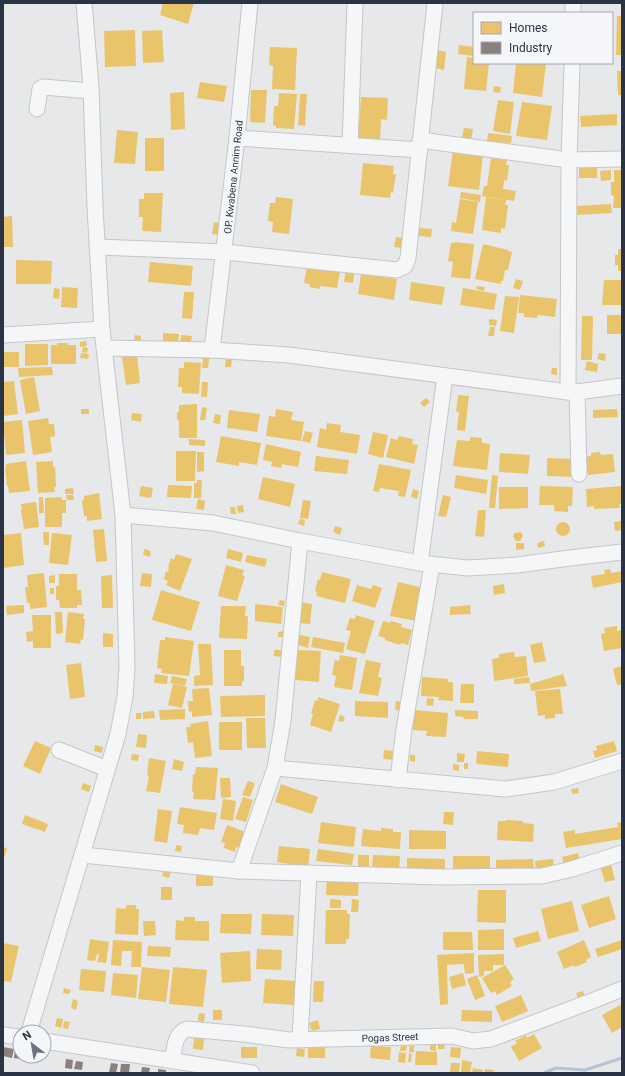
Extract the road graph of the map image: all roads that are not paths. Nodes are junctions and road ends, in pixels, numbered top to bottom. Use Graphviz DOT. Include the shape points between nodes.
graph roads {
  1 [pos="84,3"];
  2 [pos="250,3"];
  3 [pos="355,3"];
  4 [pos="435,3"];
  5 [pos="572,64"];
  6 [pos="91,91"];
  7 [pos="37,109"];
  8 [pos="237,138"];
  9 [pos="350,145"];
  10 [pos="420,145"];
  11 [pos="622,159"];
  12 [pos="569,160"];
  13 [pos="98,247"];
  14 [pos="224,252"];
  15 [pos="102,329"];
  16 [pos="3,335"];
  17 [pos="104,348"];
  18 [pos="212,350"];
  19 [pos="444,376"];
  20 [pos="622,386"];
  21 [pos="572,392"];
  22 [pos="578,474"];
  23 [pos="123,515"];
  24 [pos="300,541"];
  25 [pos="622,552"];
  26 [pos="426,564"];
  27 [pos="59,750"];
  28 [pos="622,761"];
  29 [pos="275,768"];
  30 [pos="107,769"];
  31 [pos="398,780"];
  32 [pos="622,853"];
  33 [pos="83,856"];
  34 [pos="239,871"];
  35 [pos="309,873"];
  36 [pos="622,989"];
  37 [pos="31,1024"];
  38 [pos="300,1039"];
  39 [pos="52,1042"];
  40 [pos="172,1060"];
  41 [pos="247,1073"];
  1 -- 6 [label="street"];
  2 -- 8 [label="street, OP. Kwabena Annim Road"];
  3 -- 9 [label="street"];
  4 -- 10 [label="street"];
  5 -- 12 [label="street"];
  6 -- 7 [label="street" via="43,87 40,89"];
  6 -- 13 [label="street"];
  8 -- 9 [label="street"];
  8 -- 14 [label="street, OP. Kwabena Annim Road"];
  9 -- 10 [label="street"];
  10 -- 12 [label="street"];
  10 -- 14 [label="street" via="405,266 397,270"];
  11 -- 12 [label="street"];
  12 -- 21 [label="street"];
  13 -- 14 [label="street"];
  13 -- 15 [label="street"];
  14 -- 18 [label="street, OP. Kwabena Annim Road"];
  15 -- 16 [label="street"];
  15 -- 17 [label="street"];
  17 -- 18 [label="street"];
  17 -- 23 [label="street"];
  18 -- 19 [label="street" via="289,355"];
  19 -- 21 [label="street"];
  19 -- 26 [label="street"];
  20 -- 21 [label="street"];
  21 -- 22 [label="street"];
  23 -- 24 [label="street" via="213,523"];
  23 -- 30 [label="street" via="127,667 125,697 118,734"];
  24 -- 26 [label="street"];
  24 -- 29 [label="street" via="283,720"];
  25 -- 26 [label="street" via="517,566 468,568"];
  26 -- 31 [label="street"];
  27 -- 30 [label="street"];
  28 -- 31 [label="street" via="554,782 506,789"];
  29 -- 31 [label="street"];
  29 -- 34 [label="street"];
  30 -- 33 [label="street"];
  32 -- 35 [label="street" via="542,876 442,877"];
  33 -- 34 [label="street"];
  33 -- 37 [label="street"];
  34 -- 35 [label="street"];
  35 -- 38 [label="street"];
  36 -- 38 [label="street, Pogas Street" via="491,1039 473,1041 444,1036"];
  38 -- 40 [label="street, Pogas Street" via="187,1029 178,1035"];
  39 -- 40 [label="street"];
  40 -- 41 [label="street"];
}
